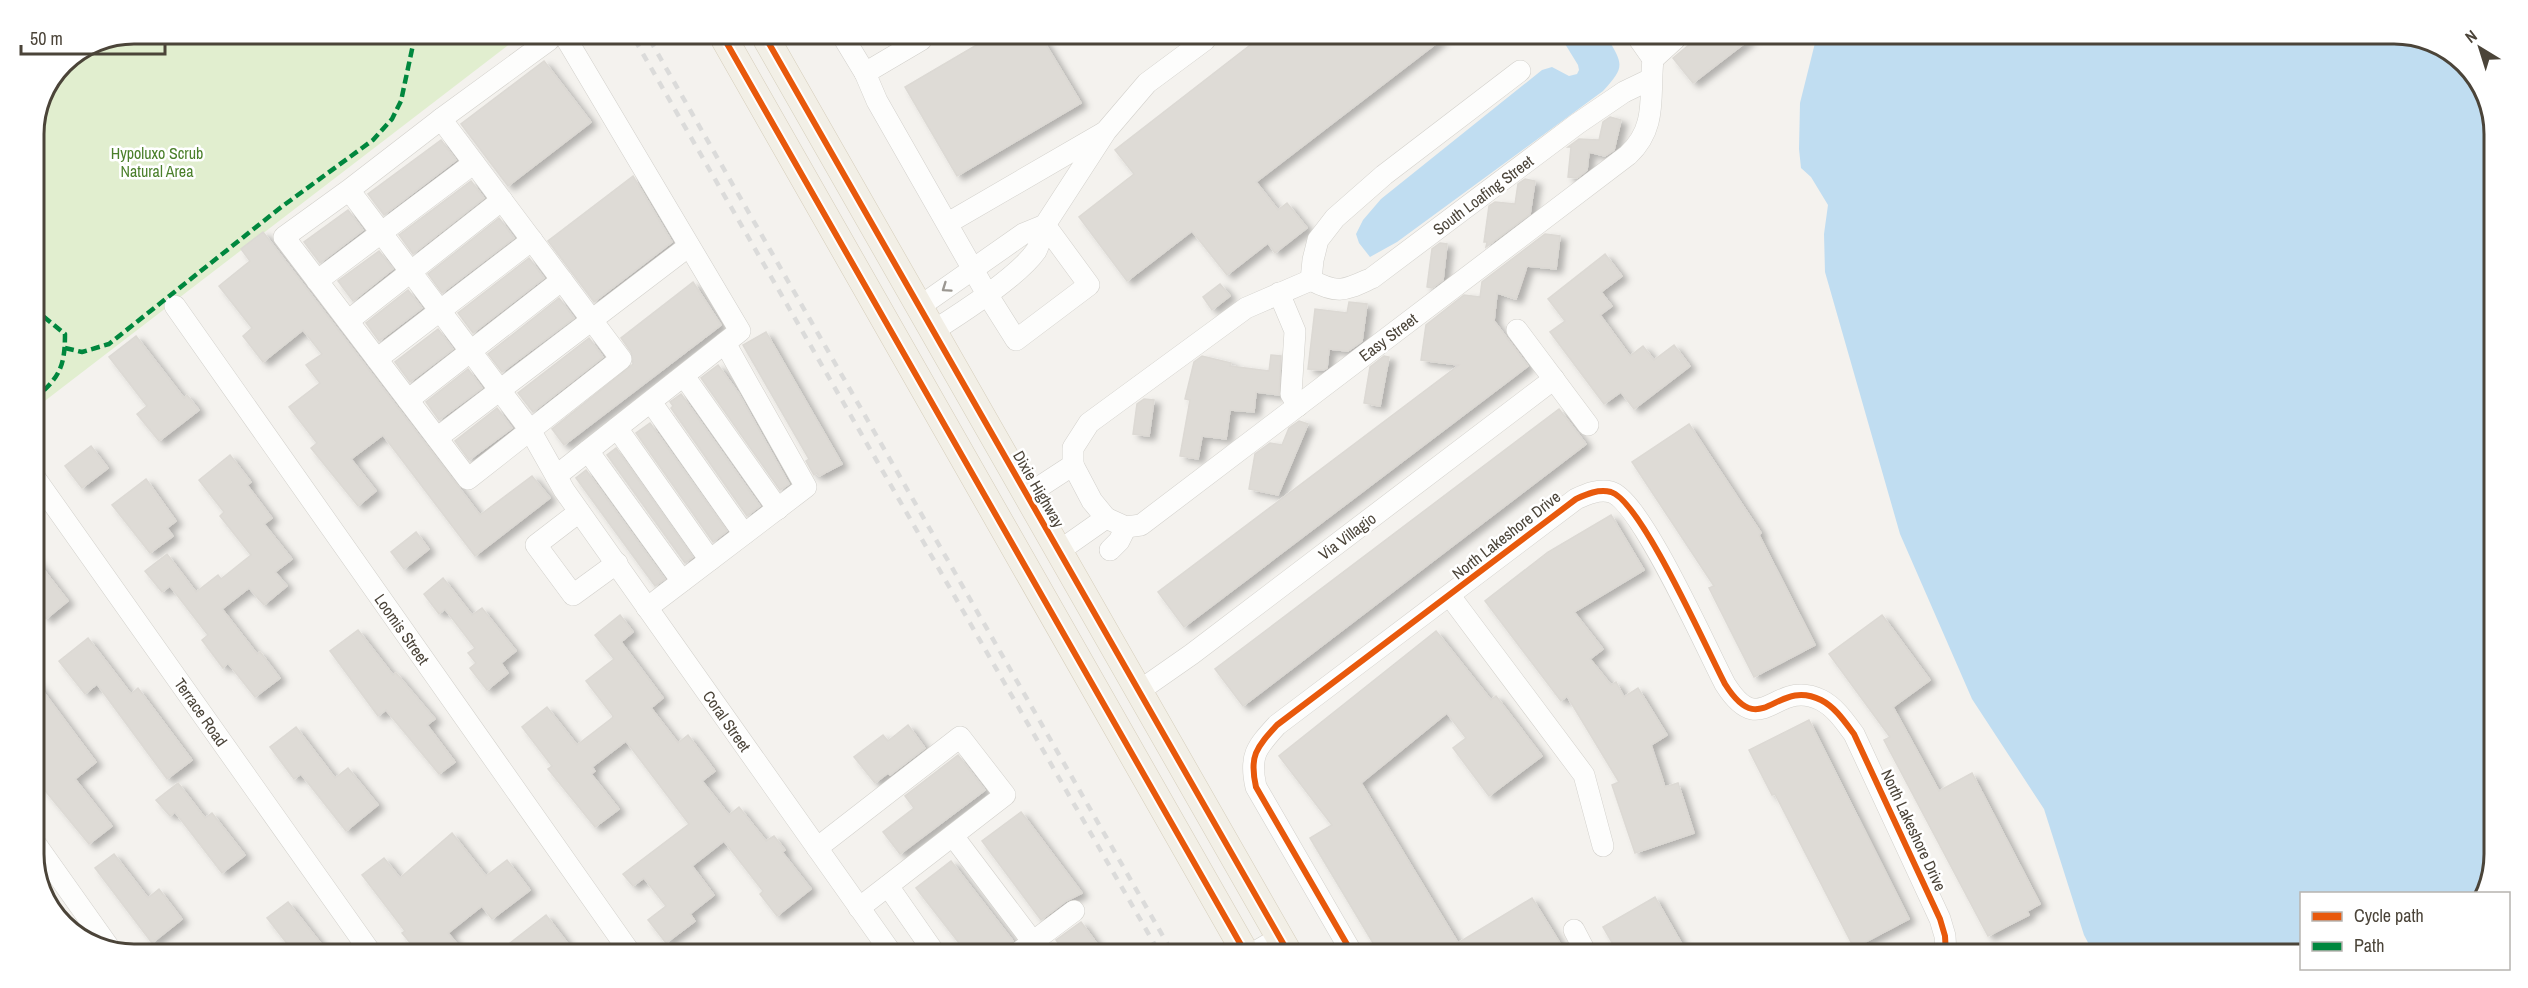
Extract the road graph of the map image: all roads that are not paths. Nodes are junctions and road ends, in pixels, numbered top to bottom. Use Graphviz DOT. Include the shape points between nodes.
graph roads {
  1 [pos="544,44"];
  2 [pos="569,44"];
  3 [pos="726,44"];
  4 [pos="769,44"];
  5 [pos="847,44"];
  6 [pos="914,44"];
  7 [pos="1200,44"];
  8 [pos="1641,44"];
  9 [pos="1671,44"];
  10 [pos="1652,69"];
  11 [pos="1520,71"];
  12 [pos="865,73"];
  13 [pos="441,119"];
  14 [pos="1106,131"];
  15 [pos="474,163"];
  16 [pos="349,190"];
  17 [pos="502,200"];
  18 [pos="948,223"];
  19 [pos="1045,225"];
  20 [pos="381,233"];
  21 [pos="532,240"];
  22 [pos="689,246"];
  23 [pos="974,270"];
  24 [pos="411,272"];
  25 [pos="562,280"];
  26 [pos="1311,280"];
  27 [pos="317,281"];
  28 [pos="1279,293"];
  29 [pos="987,294"];
  30 [pos="876,303"];
  31 [pos="175,306"];
  32 [pos="919,307"];
  33 [pos="440,311"];
  34 [pos="592,320"];
  35 [pos="348,321"];
  36 [pos="1516,330"];
  37 [pos="933,331"];
  38 [pos="725,344"];
  39 [pos="471,351"];
  40 [pos="377,359"];
  41 [pos="684,376"];
  42 [pos="1554,379"];
  43 [pos="500,390"];
  44 [pos="408,400"];
  45 [pos="651,402"];
  46 [pos="1298,406"];
  47 [pos="1588,425"];
  48 [pos="618,428"];
  49 [pos="530,430"];
  50 [pos="437,438"];
  51 [pos="588,451"];
  52 [pos="1073,465"];
  53 [pos="560,483"];
  54 [pos="44,491"];
  55 [pos="1027,495"];
  56 [pos="778,509"];
  57 [pos="579,512"];
  58 [pos="1106,518"];
  59 [pos="1126,527"];
  60 [pos="744,534"];
  61 [pos="1110,550"];
  62 [pos="1059,551"];
  63 [pos="711,560"];
  64 [pos="617,563"];
  65 [pos="681,581"];
  66 [pos="1450,596"];
  67 [pos="647,608"];
  68 [pos="1139,691"];
  69 [pos="953,836"];
  70 [pos="1603,846"];
  71 [pos="817,848"];
  72 [pos="44,856"];
  73 [pos="888,886"];
  74 [pos="860,908"];
  75 [pos="1074,911"];
  76 [pos="1574,930"];
  77 [pos="103,939"];
  78 [pos="365,944"];
  79 [pos="624,944"];
  80 [pos="885,944"];
  81 [pos="928,944"];
  82 [pos="1024,944"];
  83 [pos="1030,944"];
  84 [pos="1240,944"];
  85 [pos="1282,944"];
  86 [pos="1347,944"];
  87 [pos="1581,944"];
  88 [pos="1945,944"];
  1 -- 13 [label="street"];
  2 -- 22 [label="street"];
  3 -- 30 [label="main road"];
  4 -- 32 [label="main road, Dixie Highway"];
  5 -- 12 [label="street"];
  6 -- 12 [label="street"];
  7 -- 14 [label="street" via="1147,83"];
  8 -- 10 [label="street"];
  9 -- 10 [label="street, South Loafing Street"];
  10 -- 26 [label="street, South Loafing Street" via="1372,278 1344,290 1325,288"];
  10 -- 46 [label="street, Easy Street" via="1650,120 1646,134 1628,155"];
  11 -- 26 [label="street" via="1400,162 1335,218 1318,240"];
  12 -- 18 [label="street" via="877,101"];
  13 -- 15 [label="street"];
  13 -- 16 [label="street"];
  14 -- 18 [label="street"];
  14 -- 19 [label="street"];
  15 -- 17 [label="street"];
  15 -- 20 [label="street"];
  16 -- 20 [label="street, Coral Street"];
  16 -- 27 [label="street" via="284,237"];
  17 -- 21 [label="street"];
  17 -- 24 [label="street"];
  18 -- 23 [label="street"];
  19 -- 23 [label="street" via="1023,234"];
  19 -- 29 [label="street" via="1036,251"];
  19 -- 29 [label="street" via="1089,285 1016,340"];
  20 -- 24 [label="street, Coral Street"];
  20 -- 27 [label="street"];
  21 -- 25 [label="street"];
  21 -- 33 [label="street"];
  22 -- 34 [label="street"];
  22 -- 38 [label="street" via="740,331"];
  23 -- 29 [label="street"];
  23 -- 32 [label="street, one-way"];
  24 -- 33 [label="street, Coral Street"];
  24 -- 35 [label="street"];
  25 -- 34 [label="street"];
  25 -- 39 [label="street"];
  26 -- 28 [label="street"];
  27 -- 35 [label="street"];
  28 -- 46 [label="street" via="1295,331 1291,394"];
  28 -- 52 [label="street" via="1246,308 1089,423 1073,448"];
  29 -- 37 [label="street"];
  30 -- 37 [label="main road"];
  30 -- 84 [label="main road"];
  31 -- 79 [label="street, Loomis Street"];
  32 -- 37 [label="main road, Dixie Highway"];
  33 -- 39 [label="street, Coral Street"];
  33 -- 40 [label="street"];
  34 -- 43 [label="street"];
  34 -- 49 [label="street" via="621,359"];
  35 -- 40 [label="street"];
  36 -- 42 [label="street"];
  37 -- 55 [label="main road, Dixie Highway"];
  38 -- 41 [label="street"];
  38 -- 56 [label="street" via="806,487"];
  39 -- 43 [label="street, Coral Street"];
  39 -- 44 [label="street"];
  40 -- 44 [label="street"];
  41 -- 45 [label="street"];
  41 -- 56 [label="street"];
  42 -- 47 [label="street"];
  42 -- 68 [label="street, Via Villagio"];
  43 -- 49 [label="street, Coral Street"];
  43 -- 50 [label="street"];
  44 -- 50 [label="street"];
  45 -- 48 [label="street"];
  45 -- 60 [label="street"];
  46 -- 59 [label="street, Easy Street" via="1141,525"];
  48 -- 51 [label="street"];
  48 -- 63 [label="street"];
  49 -- 50 [label="street" via="468,479"];
  49 -- 53 [label="street, Coral Street"];
  51 -- 53 [label="street"];
  51 -- 65 [label="street"];
  52 -- 55 [label="street"];
  52 -- 58 [label="street"];
  53 -- 57 [label="street, Coral Street"];
  54 -- 78 [label="street, Terrace Road"];
  55 -- 62 [label="main road, Dixie Highway"];
  56 -- 60 [label="street"];
  57 -- 64 [label="street, Coral Street"];
  57 -- 64 [label="street" via="536,544 573,596"];
  58 -- 59 [label="street"];
  58 -- 62 [label="street"];
  59 -- 61 [label="street"];
  60 -- 63 [label="street"];
  62 -- 68 [label="main road, Dixie Highway"];
  63 -- 65 [label="street"];
  64 -- 67 [label="street, Coral Street"];
  65 -- 67 [label="street"];
  66 -- 70 [label="street" via="1584,775"];
  66 -- 86 [label="street, North Lakeshore Drive" via="1277,725 1259,744 1252,767 1256,787"];
  66 -- 88 [label="street, North Lakeshore Drive" via="1576,499 1594,491 1612,492 1630,506 1648,534 1736,702 1759,709 1788,696 1811,696 1835,710 1854,734 1940,919"];
  67 -- 71 [label="street, Coral Street"];
  68 -- 85 [label="main road, Dixie Highway"];
  69 -- 71 [label="street" via="1005,795 960,737"];
  69 -- 73 [label="street"];
  69 -- 82 [label="street"];
  71 -- 74 [label="street, Coral Street"];
  72 -- 77 [label="street"];
  73 -- 74 [label="street"];
  73 -- 81 [label="street"];
  74 -- 80 [label="street, Coral Street"];
  75 -- 83 [label="street"];
  76 -- 87 [label="street"];
}
